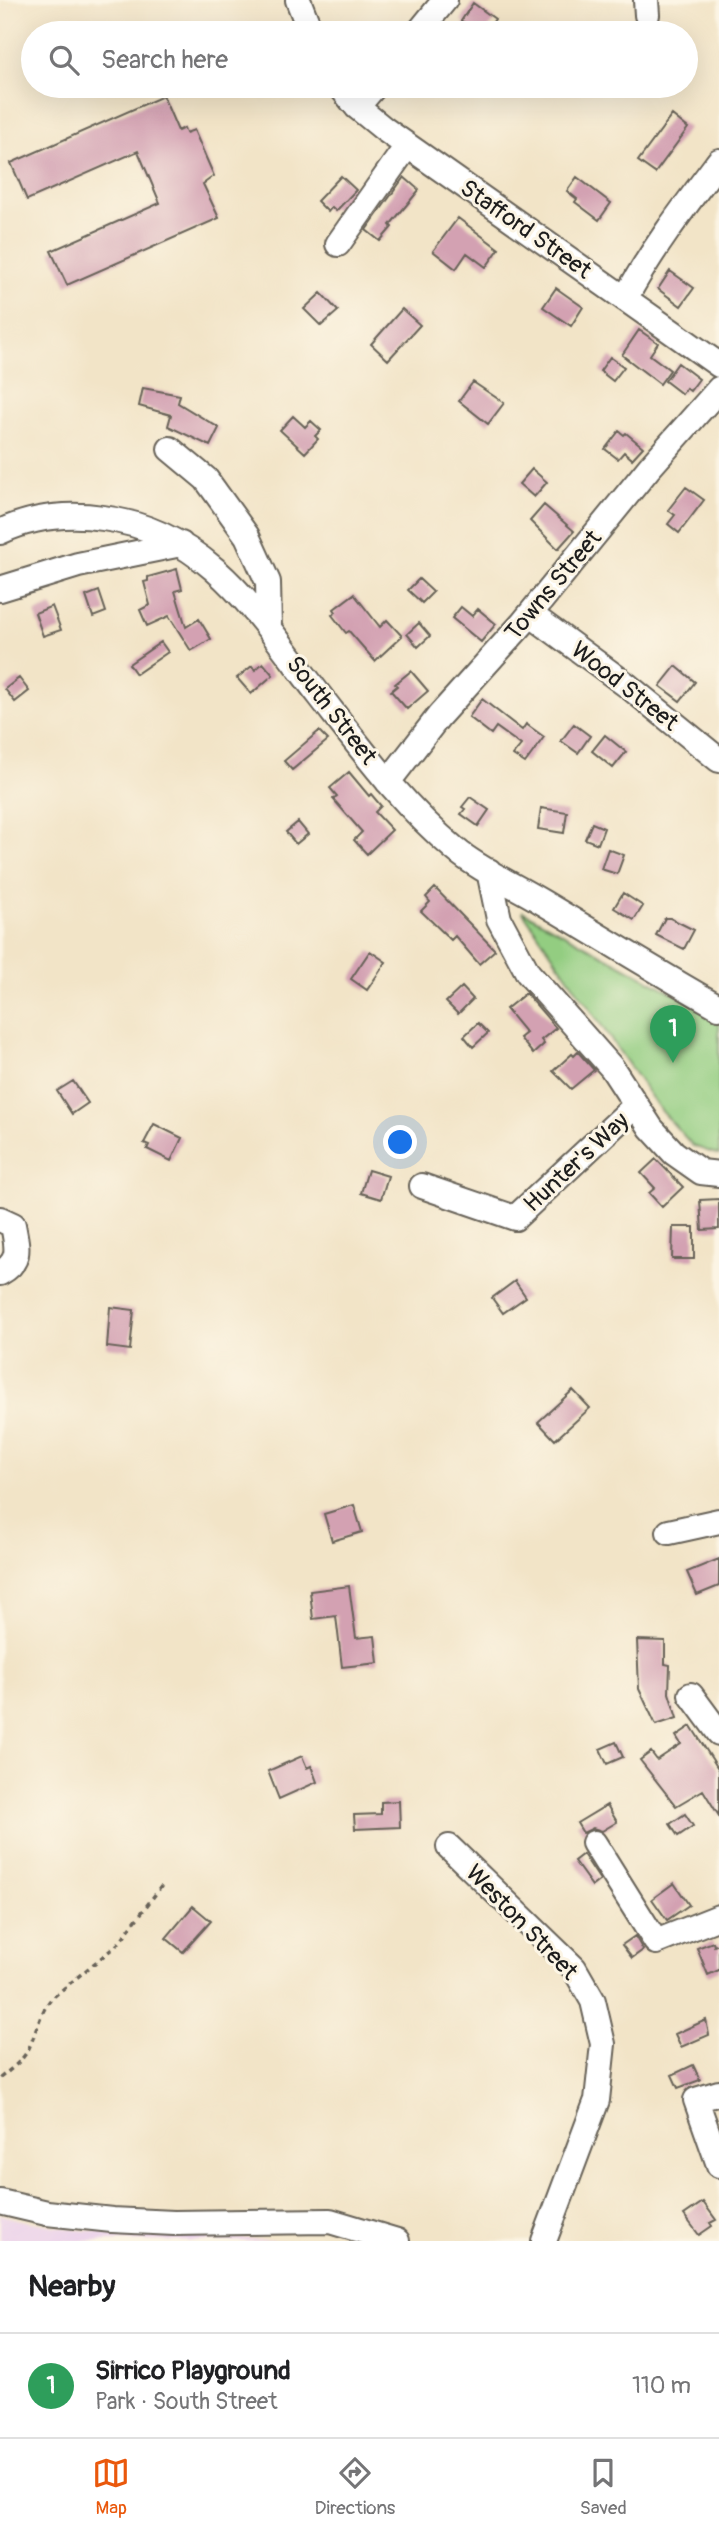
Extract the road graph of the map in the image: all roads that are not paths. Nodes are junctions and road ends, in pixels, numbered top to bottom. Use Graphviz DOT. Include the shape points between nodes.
graph roads {
  1 [pos="298,0"];
  2 [pos="445,0"];
  3 [pos="306,21"];
  4 [pos="428,21"];
  5 [pos="350,98"];
  6 [pos="365,98"];
  7 [pos="358,107"];
  8 [pos="407,146"];
  9 [pos="719,161"];
  10 [pos="338,244"];
  11 [pos="625,299"];
  12 [pos="719,365"];
  13 [pos="719,389"];
  14 [pos="170,449"];
  15 [pos="0,533"];
  16 [pos="181,544"];
  17 [pos="0,589"];
  18 [pos="530,614"];
  19 [pos="269,628"];
  20 [pos="719,760"];
  21 [pos="388,782"];
  22 [pos="489,871"];
  23 [pos="719,1007"];
  24 [pos="636,1105"];
  25 [pos="719,1174"];
  26 [pos="422,1186"];
  27 [pos="0,1219"];
  28 [pos="0,1273"];
  29 [pos="719,1521"];
  30 [pos="669,1532"];
  31 [pos="691,1695"];
  32 [pos="719,1733"];
  33 [pos="594,1843"];
  34 [pos="449,1847"];
  35 [pos="719,1917"];
  36 [pos="719,2093"];
  37 [pos="719,2165"];
  38 [pos="0,2202"];
  39 [pos="397,2241"];
  40 [pos="544,2241"];
  1 -- 3 [label="street"];
  2 -- 4 [label="street"];
  5 -- 7 [label="street, Stafford Street"];
  6 -- 7 [label="street"];
  7 -- 8 [label="street, Stafford Street"];
  8 -- 10 [label="street"];
  8 -- 11 [label="street, Stafford Street"];
  9 -- 11 [label="street" via="643,265"];
  11 -- 12 [label="street, Stafford Street"];
  13 -- 18 [label="street, Towns Street"];
  14 -- 19 [label="street" via="206,479 247,536 268,582"];
  15 -- 16 [label="street, South Street" via="47,518 94,516 137,524"];
  16 -- 17 [label="street" via="78,565"];
  16 -- 19 [label="street, South Street" via="223,576"];
  18 -- 20 [label="street, Wood Street"];
  18 -- 21 [label="street, Towns Street" via="439,716"];
  19 -- 21 [label="street, South Street"];
  21 -- 22 [label="street, South Street" via="457,852"];
  22 -- 23 [label="street, South Street"];
  22 -- 24 [label="street" via="499,919 528,973 612,1068"];
  24 -- 25 [label="street" via="651,1128 683,1160 701,1172"];
  24 -- 26 [label="street, Hunter's Way" via="515,1218"];
  27 -- 28 [label="street" via="13,1225 18,1250 10,1267"];
  29 -- 30 [label="street"];
  31 -- 32 [label="street"];
  33 -- 35 [label="street" via="656,1942"];
  34 -- 40 [label="street, Weston Street" via="574,1968 593,2001 603,2044 597,2099"];
  36 -- 37 [label="street" via="696,2101"];
  38 -- 39 [label="street" via="112,2220 330,2221"];
}
